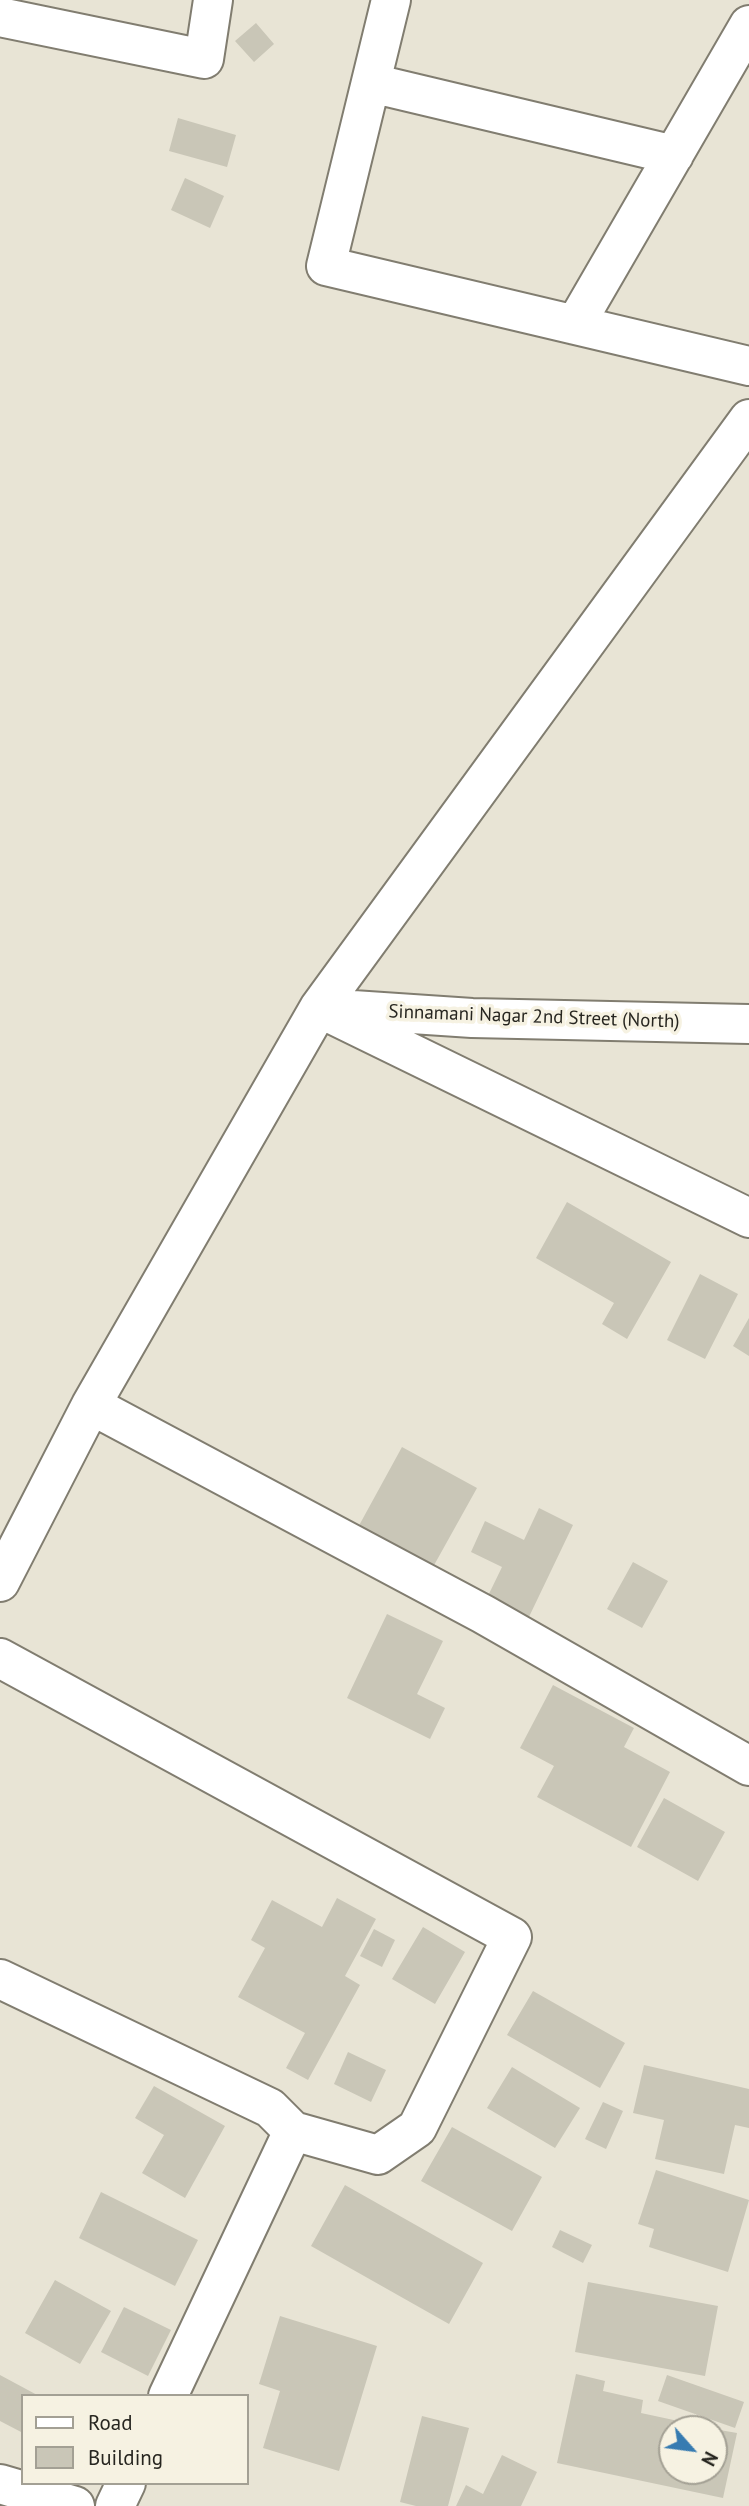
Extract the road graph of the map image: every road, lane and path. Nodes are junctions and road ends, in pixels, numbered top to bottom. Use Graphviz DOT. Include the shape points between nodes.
graph roads {
  1 [pos="214,0"];
  2 [pos="391,0"];
  3 [pos="0,17"];
  4 [pos="749,25"];
  5 [pos="371,83"];
  6 [pos="674,155"];
  7 [pos="575,325"];
  8 [pos="749,366"];
  9 [pos="749,419"];
  10 [pos="319,1008"];
  11 [pos="749,1024"];
  12 [pos="749,1218"];
  13 [pos="91,1405"];
  14 [pos="0,1582"];
  15 [pos="0,1658"];
  16 [pos="749,1766"];
  17 [pos="0,1979"];
  18 [pos="293,2132"];
  19 [pos="169,2394"];
  20 [pos="0,2484"];
  21 [pos="125,2485"];
  22 [pos="75,2506"];
  23 [pos="115,2506"];
  1 -- 3 [label="street" via="204,59"];
  2 -- 5 [label="street"];
  4 -- 6 [label="street"];
  5 -- 6 [label="street"];
  5 -- 7 [label="street" via="326,266"];
  6 -- 7 [label="street"];
  7 -- 8 [label="street"];
  9 -- 10 [label="street"];
  10 -- 11 [label="street, Sinnamani Nagar 2nd Street (North)" via="472,1018"];
  10 -- 12 [label="street"];
  10 -- 13 [label="street"];
  13 -- 14 [label="street"];
  13 -- 16 [label="street" via="482,1614"];
  15 -- 18 [label="street" via="512,1937 417,2128 378,2155"];
  17 -- 18 [label="street" via="270,2108"];
  18 -- 19 [label="street"];
  20 -- 22 [label="street"];
  21 -- 23 [label="street"];
}
